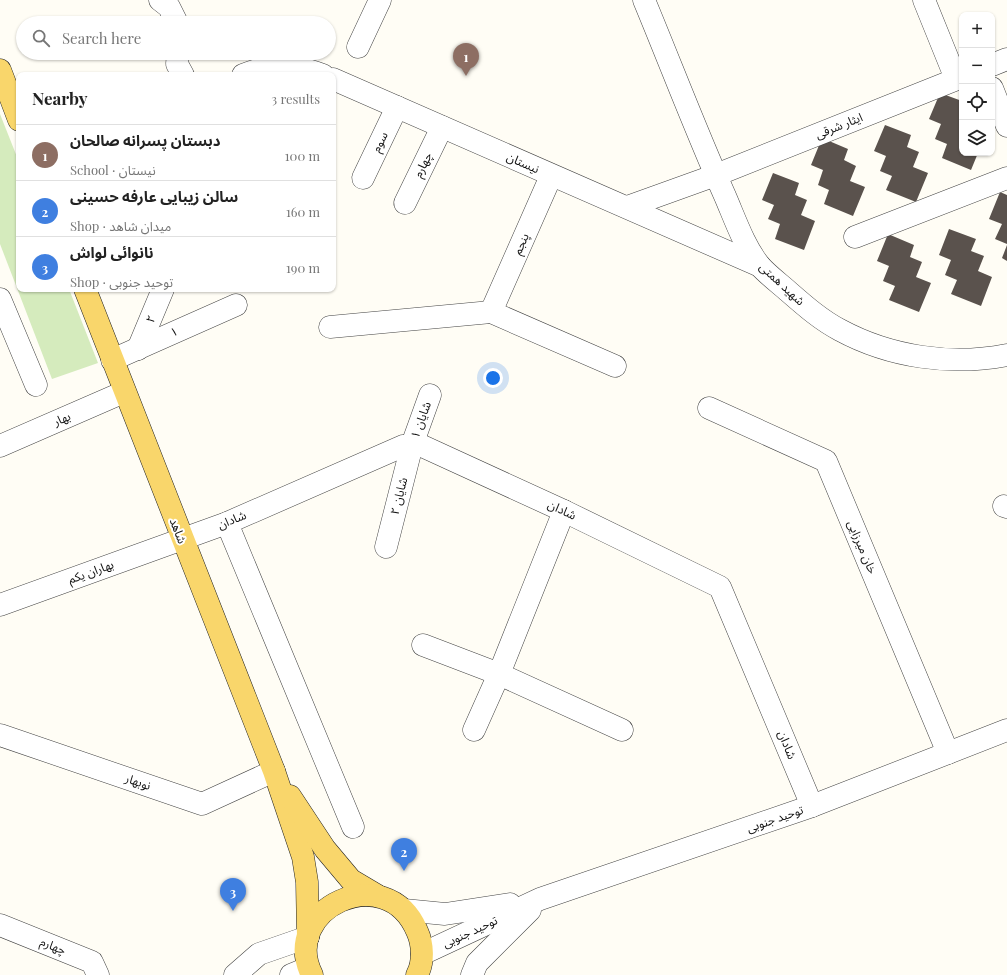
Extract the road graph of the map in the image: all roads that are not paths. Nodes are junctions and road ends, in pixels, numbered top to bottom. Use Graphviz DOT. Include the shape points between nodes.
graph roads {
  1 [pos="160,0"];
  2 [pos="380,0"];
  3 [pos="644,0"];
  4 [pos="924,0"];
  5 [pos="173,16"];
  6 [pos="358,47"];
  7 [pos="1007,59"];
  8 [pos="177,60"];
  9 [pos="995,64"];
  10 [pos="0,70"];
  11 [pos="181,72"];
  12 [pos="250,72"];
  13 [pos="314,72"];
  14 [pos="959,78"];
  15 [pos="336,80"];
  16 [pos="995,96"];
  17 [pos="397,107"];
  18 [pos="16,112"];
  19 [pos="1007,126"];
  20 [pos="442,127"];
  21 [pos="716,175"];
  22 [pos="551,176"];
  23 [pos="363,178"];
  24 [pos="1007,178"];
  25 [pos="405,203"];
  26 [pos="627,207"];
  27 [pos="855,237"];
  28 [pos="760,266"];
  29 [pos="86,292"];
  30 [pos="162,292"];
  31 [pos="0,300"];
  32 [pos="236,305"];
  33 [pos="491,312"];
  34 [pos="330,327"];
  35 [pos="138,349"];
  36 [pos="1007,355"];
  37 [pos="112,360"];
  38 [pos="615,366"];
  39 [pos="36,385"];
  40 [pos="124,392"];
  41 [pos="430,395"];
  42 [pos="709,408"];
  43 [pos="412,445"];
  44 [pos="0,446"];
  45 [pos="564,511"];
  46 [pos="226,523"];
  47 [pos="181,539"];
  48 [pos="386,547"];
  49 [pos="0,605"];
  50 [pos="423,645"];
  51 [pos="499,674"];
  52 [pos="474,730"];
  53 [pos="622,730"];
  54 [pos="1007,730"];
  55 [pos="0,735"];
  56 [pos="948,753"];
  57 [pos="274,771"];
  58 [pos="812,806"];
  59 [pos="354,827"];
  60 [pos="381,898"];
  61 [pos="540,899"];
  62 [pos="404,910"];
  63 [pos="0,925"];
  64 [pos="308,937"];
  65 [pos="421,969"];
  66 [pos="304,973"];
  67 [pos="98,975"];
  68 [pos="235,975"];
  69 [pos="472,975"];
  1 -- 5 [label="street" via="169,7"];
  2 -- 6 [label="street"];
  3 -- 21 [label="street, شهید همتی"];
  4 -- 14 [label="street"];
  7 -- 9 [label="street"];
  8 -- 11 [label="street"];
  10 -- 18 [label="main road"];
  12 -- 13 [label="street" via="276,64 296,66"];
  14 -- 21 [label="street, ایثار شرقی"];
  15 -- 17 [label="street, نيستان"];
  16 -- 19 [label="street"];
  17 -- 20 [label="street, نيستان"];
  17 -- 23 [label="street, سوم"];
  20 -- 22 [label="street, نيستان"];
  20 -- 25 [label="street, چهارم"];
  21 -- 26 [label="street"];
  21 -- 28 [label="street, شهید همتی" via="748,248"];
  22 -- 26 [label="street, نيستان"];
  22 -- 33 [label="street, پنجم"];
  24 -- 27 [label="street"];
  26 -- 28 [label="street, نيستان"];
  28 -- 36 [label="street, شهید همتی" via="813,313 840,330 873,345 895,352 948,360"];
  29 -- 37 [label="main road, شاهد"];
  30 -- 35 [label="street, ۲"];
  31 -- 39 [label="street"];
  32 -- 35 [label="street, ۱"];
  33 -- 34 [label="street"];
  33 -- 38 [label="street"];
  35 -- 37 [label="street, ۱"];
  37 -- 40 [label="main road, شاهد"];
  40 -- 44 [label="street, بهار"];
  40 -- 47 [label="main road, شاهد"];
  41 -- 43 [label="street, شایان ۱"];
  42 -- 56 [label="street, خان میرزایی" via="826,461"];
  43 -- 45 [label="street, شادان" via="420,445"];
  43 -- 46 [label="street, شادان" via="402,446"];
  43 -- 48 [label="street, شایان ۲"];
  45 -- 51 [label="street"];
  45 -- 58 [label="street, شادان" via="720,586"];
  46 -- 47 [label="street, شادان"];
  46 -- 59 [label="street"];
  47 -- 49 [label="street, بهاران یکم"];
  47 -- 57 [label="main road, شاهد"];
  50 -- 51 [label="street"];
  51 -- 52 [label="street"];
  51 -- 53 [label="street"];
  54 -- 56 [label="street, توحید جنوبی"];
  55 -- 57 [label="street, نوبهار" via="202,804"];
  56 -- 58 [label="street, توحید جنوبی"];
  57 -- 60 [label="main road" via="325,849 351,880"];
  57 -- 64 [label="main road" via="303,857 307,882"];
  58 -- 61 [label="street, توحید جنوبی"];
  60 -- 62 [label="main road"];
  60 -- 64 [label="main road" via="368,895 348,897 330,905 316,919"];
  61 -- 62 [label="street, توحید جنوبی" via="445,914"];
  61 -- 65 [label="street, توحید جنوبی"];
  61 -- 69 [label="street" via="476,963"];
  62 -- 65 [label="main road" via="414,923 420,938"];
  63 -- 67 [label="street, چهارم" via="92,962"];
  64 -- 66 [label="main road"];
  64 -- 68 [label="street" via="259,954"];
}
